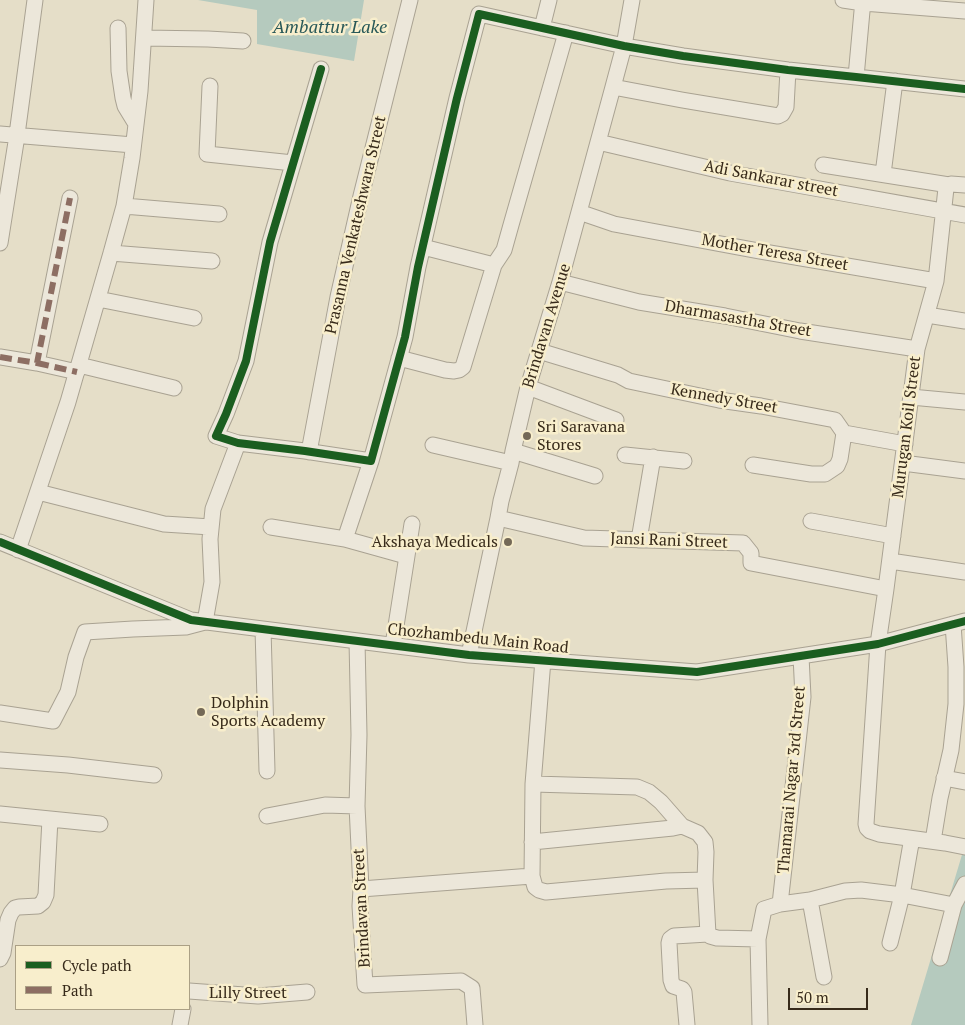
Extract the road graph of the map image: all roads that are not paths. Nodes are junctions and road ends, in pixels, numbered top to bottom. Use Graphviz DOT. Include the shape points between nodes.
graph roads {
  1 [pos="35,0"];
  2 [pos="146,0"];
  3 [pos="410,0"];
  4 [pos="549,0"];
  5 [pos="632,0"];
  6 [pos="843,0"];
  7 [pos="863,2"];
  8 [pos="938,4"];
  9 [pos="965,11"];
  10 [pos="118,28"];
  11 [pos="542,28"];
  12 [pos="566,33"];
  13 [pos="144,38"];
  14 [pos="243,41"];
  15 [pos="624,46"];
  16 [pos="321,69"];
  17 [pos="788,70"];
  18 [pos="856,77"];
  19 [pos="896,81"];
  20 [pos="210,86"];
  21 [pos="614,87"];
  22 [pos="965,89"];
  23 [pos="136,124"];
  24 [pos="0,134"];
  25 [pos="17,135"];
  26 [pos="598,142"];
  27 [pos="133,145"];
  28 [pos="293,163"];
  29 [pos="823,165"];
  30 [pos="883,174"];
  31 [pos="949,185"];
  32 [pos="965,185"];
  33 [pos="70,198"];
  34 [pos="124,206"];
  35 [pos="580,212"];
  36 [pos="944,212"];
  37 [pos="219,214"];
  38 [pos="965,216"];
  39 [pos="0,243"];
  40 [pos="423,247"];
  41 [pos="111,253"];
  42 [pos="212,262"];
  43 [pos="494,265"];
  44 [pos="936,281"];
  45 [pos="560,282"];
  46 [pos="98,298"];
  47 [pos="926,315"];
  48 [pos="194,318"];
  49 [pos="965,322"];
  50 [pos="917,349"];
  51 [pos="539,351"];
  52 [pos="0,357"];
  53 [pos="399,358"];
  54 [pos="37,363"];
  55 [pos="78,368"];
  56 [pos="528,387"];
  57 [pos="174,388"];
  58 [pos="911,397"];
  59 [pos="965,402"];
  60 [pos="616,420"];
  61 [pos="844,433"];
  62 [pos="238,443"];
  63 [pos="905,444"];
  64 [pos="433,445"];
  65 [pos="309,452"];
  66 [pos="625,455"];
  67 [pos="512,457"];
  68 [pos="653,457"];
  69 [pos="684,460"];
  70 [pos="371,461"];
  71 [pos="903,462"];
  72 [pos="753,465"];
  73 [pos="965,470"];
  74 [pos="595,476"];
  75 [pos="38,492"];
  76 [pos="498,518"];
  77 [pos="811,521"];
  78 [pos="412,524"];
  79 [pos="271,527"];
  80 [pos="211,528"];
  81 [pos="893,536"];
  82 [pos="345,539"];
  83 [pos="640,540"];
  84 [pos="0,542"];
  85 [pos="18,550"];
  86 [pos="406,556"];
  87 [pos="890,561"];
  88 [pos="965,572"];
  89 [pos="886,590"];
  90 [pos="205,622"];
  91 [pos="959,622"];
  92 [pos="263,629"];
  93 [pos="357,641"];
  94 [pos="878,644"];
  95 [pos="393,645"];
  96 [pos="469,655"];
  97 [pos="801,656"];
  98 [pos="543,660"];
  99 [pos="0,713"];
  100 [pos="0,760"];
  101 [pos="267,771"];
  102 [pos="154,775"];
  103 [pos="944,778"];
  104 [pos="965,782"];
  105 [pos="533,784"];
  106 [pos="357,806"];
  107 [pos="0,814"];
  108 [pos="267,816"];
  109 [pos="50,819"];
  110 [pos="100,824"];
  111 [pos="682,826"];
  112 [pos="912,839"];
  113 [pos="933,841"];
  114 [pos="532,842"];
  115 [pos="965,847"];
  116 [pos="532,876"];
  117 [pos="705,880"];
  118 [pos="965,884"];
  119 [pos="361,889"];
  120 [pos="902,895"];
  121 [pos="810,900"];
  122 [pos="780,904"];
  123 [pos="954,905"];
  124 [pos="708,934"];
  125 [pos="758,939"];
  126 [pos="890,943"];
  127 [pos="940,958"];
  128 [pos="0,959"];
  129 [pos="824,977"];
  130 [pos="190,992"];
  131 [pos="307,992"];
  132 [pos="183,1010"];
  133 [pos="180,1025"];
  134 [pos="475,1025"];
  135 [pos="686,1025"];
  136 [pos="760,1025"];
  1 -- 25 [label="street"];
  2 -- 13 [label="street"];
  3 -- 65 [label="street, Prasanna Venkateshwara Street" via="336,305"];
  4 -- 11 [label="street"];
  5 -- 15 [label="street, Brindavan Avenue"];
  6 -- 7 [label="street"];
  7 -- 8 [label="street"];
  7 -- 18 [label="street"];
  8 -- 9 [label="street"];
  10 -- 23 [label="street" via="123,98"];
  11 -- 12 [label="street"];
  11 -- 40 [label="street" via="479,14"];
  12 -- 15 [label="street"];
  12 -- 43 [label="street" via="512,225 504,250"];
  13 -- 14 [label="street"];
  13 -- 23 [label="street"];
  15 -- 17 [label="street"];
  15 -- 21 [label="street, Brindavan Avenue"];
  16 -- 28 [label="street"];
  17 -- 18 [label="street"];
  17 -- 21 [label="street" via="786,107 778,116"];
  18 -- 19 [label="street"];
  19 -- 22 [label="street"];
  19 -- 30 [label="street"];
  20 -- 28 [label="street" via="207,154"];
  21 -- 26 [label="street, Brindavan Avenue"];
  23 -- 27 [label="street"];
  24 -- 25 [label="street"];
  25 -- 27 [label="street"];
  25 -- 39 [label="street"];
  26 -- 35 [label="street, Brindavan Avenue"];
  26 -- 36 [label="street, Adi Sankarar street" via="730,173"];
  27 -- 34 [label="street"];
  28 -- 62 [label="street" via="270,242 246,361 216,436"];
  29 -- 30 [label="street"];
  30 -- 31 [label="street"];
  31 -- 32 [label="street"];
  31 -- 36 [label="street, Murugan Koil Street"];
  33 -- 54 [label="street"];
  34 -- 37 [label="street"];
  34 -- 41 [label="street"];
  35 -- 44 [label="street, Mother Teresa Street" via="614,224"];
  35 -- 45 [label="street, Brindavan Avenue"];
  36 -- 38 [label="street, Adi Sankarar street"];
  36 -- 44 [label="street, Murugan Koil Street"];
  40 -- 43 [label="street"];
  40 -- 53 [label="street"];
  41 -- 42 [label="street"];
  41 -- 46 [label="street"];
  43 -- 53 [label="street" via="463,367 454,371"];
  44 -- 47 [label="street, Murugan Koil Street"];
  45 -- 50 [label="street, Dharmasastha Street" via="639,302"];
  45 -- 51 [label="street, Brindavan Avenue"];
  46 -- 48 [label="street"];
  46 -- 55 [label="street"];
  47 -- 49 [label="street"];
  47 -- 50 [label="street, Murugan Koil Street"];
  50 -- 58 [label="street, Murugan Koil Street"];
  51 -- 56 [label="street, Brindavan Avenue"];
  51 -- 61 [label="street, Kennedy Street" via="629,381 834,420"];
  52 -- 54 [label="street"];
  53 -- 70 [label="street"];
  54 -- 55 [label="street"];
  55 -- 57 [label="street"];
  55 -- 75 [label="street"];
  56 -- 60 [label="street"];
  56 -- 67 [label="street, Brindavan Avenue"];
  58 -- 59 [label="street"];
  58 -- 63 [label="street, Murugan Koil Street"];
  61 -- 63 [label="street, Kennedy Street"];
  61 -- 72 [label="street" via="837,466 825,474"];
  62 -- 65 [label="street"];
  62 -- 80 [label="street" via="213,509"];
  63 -- 71 [label="street, Murugan Koil Street"];
  64 -- 67 [label="street"];
  65 -- 70 [label="street"];
  66 -- 68 [label="street"];
  67 -- 74 [label="street"];
  67 -- 76 [label="street, Brindavan Avenue"];
  68 -- 69 [label="street"];
  68 -- 83 [label="street"];
  70 -- 82 [label="street"];
  71 -- 73 [label="street"];
  71 -- 81 [label="street, Murugan Koil Street"];
  75 -- 80 [label="street" via="164,524"];
  75 -- 85 [label="street"];
  76 -- 83 [label="street, Jansi Rani Street" via="584,538"];
  76 -- 96 [label="street, Brindavan Avenue"];
  77 -- 81 [label="street"];
  78 -- 86 [label="street"];
  79 -- 82 [label="street"];
  80 -- 90 [label="street" via="212,582"];
  81 -- 87 [label="street, Murugan Koil Street"];
  82 -- 86 [label="street"];
  83 -- 89 [label="street, Jansi Rani Street" via="743,543 750,553 751,562"];
  84 -- 85 [label="street, Chozhambedu Main Road"];
  85 -- 90 [label="street, Chozhambedu Main Road" via="191,620"];
  86 -- 95 [label="street"];
  87 -- 88 [label="street"];
  87 -- 89 [label="street, Murugan Koil Street"];
  89 -- 94 [label="street, Murugan Koil Street"];
  90 -- 92 [label="street, Chozhambedu Main Road"];
  90 -- 99 [label="street" via="186,627 84,632 68,692 53,721"];
  91 -- 94 [label="street, Chozhambedu Main Road"];
  91 -- 103 [label="street" via="956,704"];
  92 -- 93 [label="street, Chozhambedu Main Road"];
  92 -- 101 [label="street"];
  93 -- 95 [label="street, Chozhambedu Main Road"];
  93 -- 106 [label="street, Brindavan Street"];
  94 -- 97 [label="street, Chozhambedu Main Road"];
  94 -- 112 [label="street, Murugan Koil Street" via="867,828"];
  95 -- 96 [label="street, Chozhambedu Main Road"];
  96 -- 98 [label="street, Chozhambedu Main Road"];
  97 -- 98 [label="street, Chozhambedu Main Road" via="697,672"];
  97 -- 122 [label="street, Thamarai Nagar 3rd Street" via="803,697"];
  98 -- 105 [label="street"];
  100 -- 102 [label="street"];
  103 -- 104 [label="street"];
  103 -- 113 [label="street"];
  105 -- 111 [label="street" via="637,787 655,797"];
  105 -- 114 [label="street"];
  106 -- 108 [label="street" via="326,805"];
  106 -- 119 [label="street, Brindavan Street"];
  107 -- 109 [label="street"];
  109 -- 110 [label="street"];
  109 -- 128 [label="street" via="46,895 38,906 15,908 11,913"];
  111 -- 114 [label="street"];
  111 -- 117 [label="street" via="698,833 705,842"];
  112 -- 113 [label="street"];
  112 -- 120 [label="street"];
  113 -- 115 [label="street"];
  114 -- 116 [label="street"];
  116 -- 117 [label="street" via="535,887 546,892"];
  116 -- 119 [label="street"];
  117 -- 124 [label="street"];
  118 -- 123 [label="street"];
  119 -- 134 [label="street, Brindavan Street" via="365,985 461,980 472,988"];
  120 -- 121 [label="street" via="861,890"];
  120 -- 123 [label="street"];
  120 -- 126 [label="street"];
  121 -- 122 [label="street"];
  121 -- 129 [label="street"];
  122 -- 125 [label="street" via="764,909"];
  123 -- 127 [label="street"];
  124 -- 125 [label="street" via="717,938"];
  124 -- 135 [label="street" via="674,936 669,943 671,980 673,986 684,992"];
  125 -- 136 [label="street"];
  130 -- 131 [label="street, Lilly Street" via="258,996"];
  132 -- 133 [label="street"];
}
